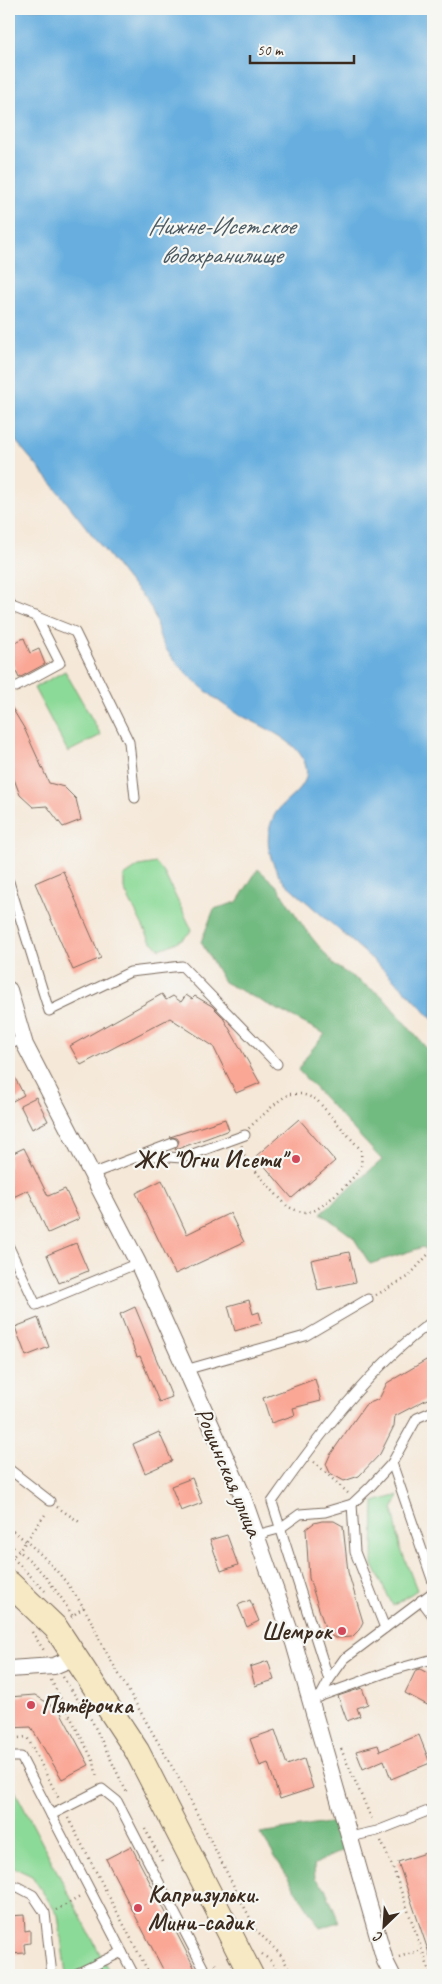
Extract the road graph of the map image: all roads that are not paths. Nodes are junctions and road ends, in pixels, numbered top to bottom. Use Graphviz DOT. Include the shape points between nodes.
graph roads {
  1 [pos="9,601"];
  2 [pos="36,616"];
  3 [pos="9,684"];
  4 [pos="135,798"];
  5 [pos="9,882"];
  6 [pos="9,990"];
  7 [pos="16,1041"];
  8 [pos="277,1064"];
  9 [pos="245,1135"];
  10 [pos="173,1143"];
  11 [pos="142,1155"];
  12 [pos="92,1174"];
  13 [pos="9,1247"];
  14 [pos="138,1263"];
  15 [pos="368,1299"];
  16 [pos="433,1321"];
  17 [pos="184,1370"];
  18 [pos="433,1411"];
  19 [pos="392,1463"];
  20 [pos="9,1469"];
  21 [pos="50,1500"];
  22 [pos="354,1502"];
  23 [pos="279,1529"];
  24 [pos="256,1535"];
  25 [pos="433,1582"];
  26 [pos="9,1584"];
  27 [pos="433,1592"];
  28 [pos="422,1600"];
  29 [pos="433,1616"];
  30 [pos="385,1628"];
  31 [pos="433,1659"];
  32 [pos="60,1667"];
  33 [pos="9,1669"];
  34 [pos="328,1680"];
  35 [pos="315,1698"];
  36 [pos="9,1757"];
  37 [pos="433,1809"];
  38 [pos="51,1815"];
  39 [pos="350,1837"];
  40 [pos="9,1888"];
  41 [pos="122,1952"];
  42 [pos="389,1968"];
  43 [pos="52,1975"];
  44 [pos="74,1975"];
  45 [pos="134,1975"];
  46 [pos="207,1975"];
  47 [pos="251,1975"];
  1 -- 2 [label="lane" via="12,607"];
  2 -- 3 [label="lane" via="60,663 16,687"];
  2 -- 4 [label="lane" via="75,632 129,742"];
  5 -- 8 [label="lane" via="49,1011 130,972 182,966"];
  6 -- 7 [label="street, Рощинская улица"];
  7 -- 12 [label="street, Рощинская улица"];
  9 -- 11 [label="lane" via="182,1158"];
  10 -- 11 [label="lane"];
  11 -- 12 [label="lane"];
  12 -- 14 [label="street, Рощинская улица"];
  13 -- 14 [label="lane" via="36,1306"];
  14 -- 17 [label="street, Рощинская улица"];
  15 -- 17 [label="lane" via="305,1336"];
  16 -- 23 [label="lane" via="410,1338 365,1384 306,1454 272,1502"];
  17 -- 24 [label="street, Рощинская улица" via="241,1492"];
  18 -- 19 [label="lane" via="417,1418"];
  19 -- 22 [label="lane"];
  19 -- 25 [label="lane"];
  20 -- 21 [label="lane"];
  22 -- 23 [label="lane" via="325,1512 300,1514"];
  22 -- 30 [label="lane" via="355,1552"];
  23 -- 24 [label="lane"];
  23 -- 34 [label="lane"];
  24 -- 35 [label="street, Рощинская улица"];
  26 -- 32 [label="street" via="56,1628"];
  27 -- 28 [label="lane"];
  28 -- 29 [label="lane"];
  28 -- 30 [label="lane"];
  30 -- 34 [label="lane" via="344,1659"];
  31 -- 35 [label="lane"];
  32 -- 33 [label="street"];
  32 -- 47 [label="street" via="137,1751"];
  34 -- 35 [label="lane"];
  35 -- 39 [label="street, Рощинская улица"];
  36 -- 38 [label="lane" via="21,1757"];
  37 -- 39 [label="lane" via="377,1832"];
  38 -- 41 [label="lane"];
  38 -- 46 [label="lane" via="66,1812 102,1788 117,1801"];
  39 -- 42 [label="street, Рощинская улица"];
  40 -- 43 [label="lane" via="18,1887 34,1895 45,1913"];
  41 -- 44 [label="lane"];
  41 -- 45 [label="lane"];
}
